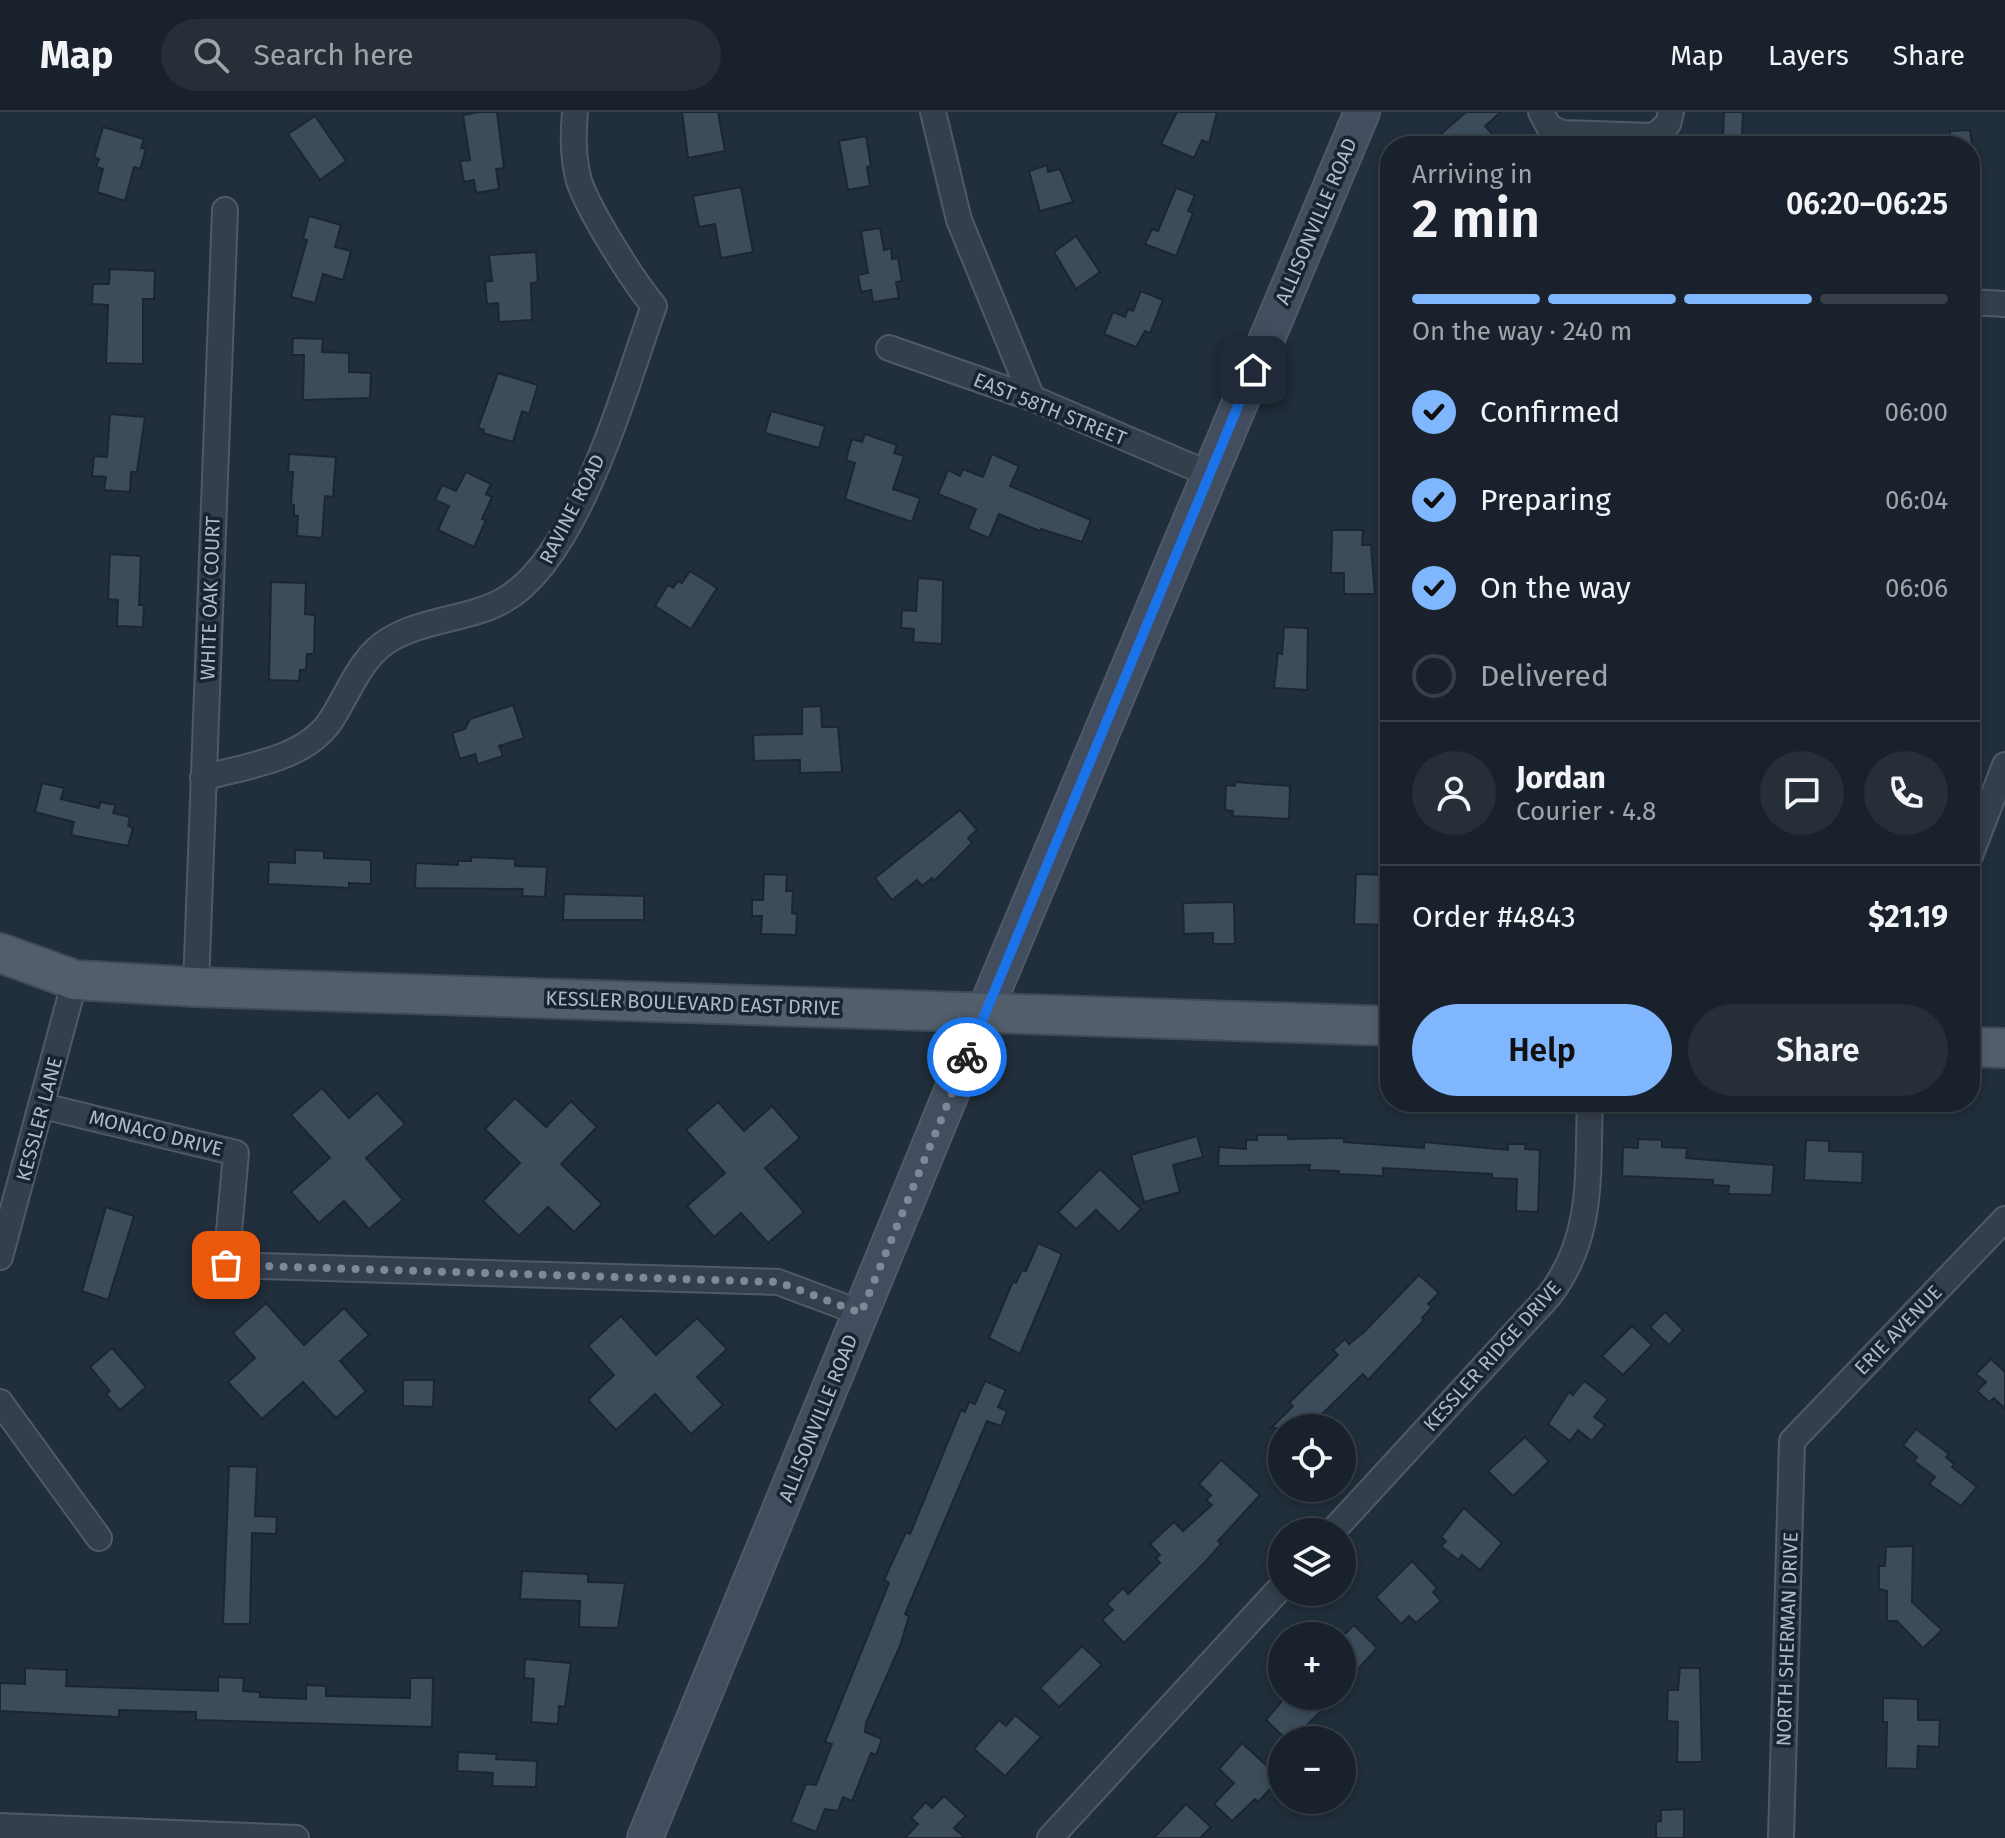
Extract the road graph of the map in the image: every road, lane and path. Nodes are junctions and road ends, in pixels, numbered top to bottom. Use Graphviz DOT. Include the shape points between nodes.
graph roads {
  1 [pos="575,112"];
  2 [pos="933,112"];
  3 [pos="1362,112"];
  4 [pos="1541,112"];
  5 [pos="1671,112"];
  6 [pos="225,210"];
  7 [pos="1980,303"];
  8 [pos="2005,304"];
  9 [pos="889,348"];
  10 [pos="1032,398"];
  11 [pos="1209,474"];
  12 [pos="2005,765"];
  13 [pos="203,778"];
  14 [pos="1980,830"];
  15 [pos="0,953"];
  16 [pos="75,980"];
  17 [pos="196,987"];
  18 [pos="984,1013"];
  19 [pos="1380,1026"];
  20 [pos="1980,1047"];
  21 [pos="2005,1048"];
  22 [pos="43,1106"];
  23 [pos="1590,1112"];
  24 [pos="2005,1219"];
  25 [pos="0,1257"];
  26 [pos="861,1313"];
  27 [pos="0,1402"];
  28 [pos="1792,1441"];
  29 [pos="1345,1518"];
  30 [pos="99,1538"];
  31 [pos="1268,1601"];
  32 [pos="0,1826"];
  33 [pos="296,1838"];
  34 [pos="645,1838"];
  35 [pos="1050,1838"];
  36 [pos="1781,1838"];
  1 -- 13 [label="street, RAVINE ROAD" via="580,182 635,283 654,306 603,447 556,548 533,578 501,602 404,634 376,649 327,725 303,748"];
  2 -- 10 [label="street" via="959,220"];
  3 -- 11 [label="main road, ALLISONVILLE ROAD"];
  4 -- 5 [label="street" via="1549,127 1562,133 1654,136 1668,124"];
  6 -- 13 [label="street, WHITE OAK COURT"];
  7 -- 8 [label="street"];
  9 -- 10 [label="street, EAST 58TH STREET"];
  10 -- 11 [label="street, EAST 58TH STREET"];
  11 -- 18 [label="main road, ALLISONVILLE ROAD"];
  12 -- 14 [label="street"];
  13 -- 17 [label="street, WHITE OAK COURT"];
  15 -- 16 [label="main road, KESSLER BOULEVARD EAST DRIVE"];
  16 -- 17 [label="main road, KESSLER BOULEVARD EAST DRIVE"];
  16 -- 22 [label="street, KESSLER LANE"];
  17 -- 18 [label="main road, KESSLER BOULEVARD EAST DRIVE"];
  18 -- 19 [label="main road, KESSLER BOULEVARD EAST DRIVE"];
  18 -- 26 [label="main road, ALLISONVILLE ROAD"];
  20 -- 21 [label="main road"];
  22 -- 25 [label="street, KESSLER LANE"];
  22 -- 26 [label="street, MONACO DRIVE" via="236,1153 226,1265 778,1282"];
  23 -- 29 [label="street, KESSLER RIDGE DRIVE" via="1586,1215 1572,1263 1549,1296"];
  24 -- 28 [label="street, ERIE AVENUE"];
  26 -- 34 [label="main road, ALLISONVILLE ROAD"];
  27 -- 30 [label="street"];
  28 -- 36 [label="street, NORTH SHERMAN DRIVE"];
  31 -- 35 [label="street"];
  32 -- 33 [label="street"];
}
